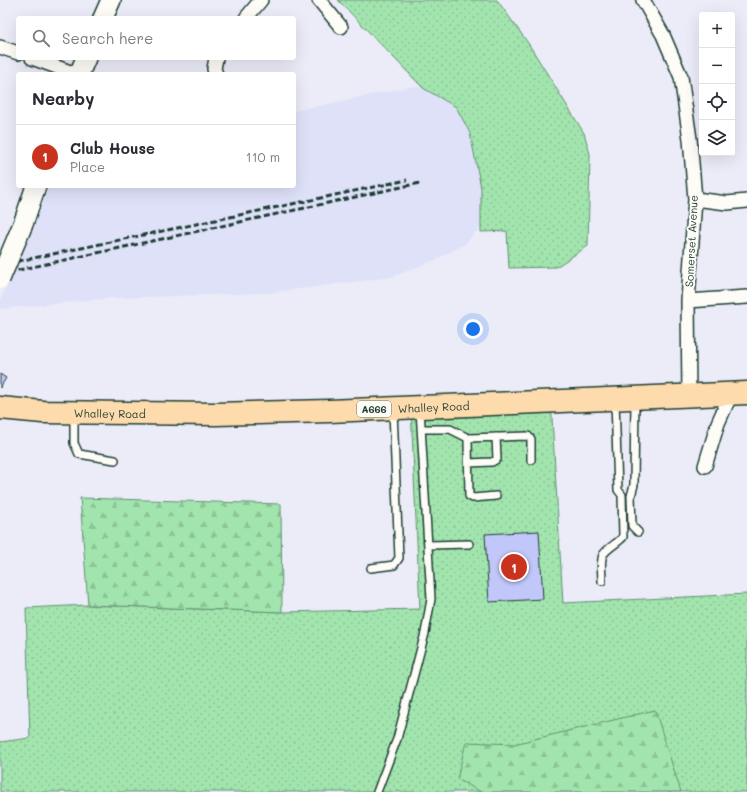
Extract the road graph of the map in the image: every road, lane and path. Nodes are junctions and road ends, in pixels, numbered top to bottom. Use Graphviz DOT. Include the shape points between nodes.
graph roads {
  1 [pos="111,0"];
  2 [pos="261,0"];
  3 [pos="319,0"];
  4 [pos="643,0"];
  5 [pos="104,16"];
  6 [pos="248,16"];
  7 [pos="341,27"];
  8 [pos="0,47"];
  9 [pos="16,52"];
  10 [pos="38,60"];
  11 [pos="85,60"];
  12 [pos="216,60"];
  13 [pos="72,72"];
  14 [pos="79,72"];
  15 [pos="215,72"];
  16 [pos="35,188"];
  17 [pos="695,199"];
  18 [pos="747,201"];
  19 [pos="0,279"];
  20 [pos="747,297"];
  21 [pos="688,301"];
  22 [pos="739,393"];
  23 [pos="689,396"];
  24 [pos="625,398"];
  25 [pos="420,407"];
  26 [pos="0,408"];
  27 [pos="393,408"];
  28 [pos="74,412"];
  29 [pos="421,429"];
  30 [pos="496,437"];
  31 [pos="468,438"];
  32 [pos="116,460"];
  33 [pos="531,460"];
  34 [pos="468,463"];
  35 [pos="705,466"];
  36 [pos="496,496"];
  37 [pos="638,532"];
  38 [pos="469,544"];
  39 [pos="428,545"];
  40 [pos="371,568"];
  41 [pos="602,581"];
  42 [pos="377,792"];
  1 -- 5 [label="main road"];
  2 -- 6 [label="street"];
  3 -- 7 [label="street"];
  4 -- 17 [label="street, Somerset Avenue" via="663,35 680,77 690,139"];
  8 -- 9 [label="street"];
  10 -- 13 [label="street"];
  11 -- 14 [label="main road"];
  12 -- 15 [label="street"];
  16 -- 19 [label="main road, bridge"];
  17 -- 18 [label="street" via="727,203"];
  17 -- 21 [label="street, Somerset Avenue"];
  20 -- 21 [label="street"];
  21 -- 23 [label="street, Somerset Avenue"];
  22 -- 23 [label="highway, Whalley Road / A666"];
  22 -- 35 [label="street" via="718,423"];
  23 -- 24 [label="highway, Whalley Road / A666"];
  24 -- 25 [label="highway, Whalley Road / A666"];
  24 -- 37 [label="lane" via="634,485 631,503 632,526"];
  24 -- 41 [label="lane" via="618,490 622,495 623,537 602,557"];
  25 -- 27 [label="highway, Whalley Road / A666"];
  25 -- 29 [label="lane"];
  26 -- 28 [label="highway, Whalley Road / A666"];
  27 -- 28 [label="highway, Whalley Road / A666" via="216,414"];
  27 -- 40 [label="lane" via="399,558 394,565"];
  28 -- 32 [label="lane" via="74,442 79,454"];
  29 -- 31 [label="lane" via="456,430"];
  29 -- 39 [label="lane"];
  30 -- 31 [label="lane"];
  30 -- 33 [label="lane" via="528,436 531,439"];
  30 -- 34 [label="lane" via="497,458 492,462"];
  31 -- 34 [label="lane"];
  34 -- 36 [label="lane" via="469,496"];
  38 -- 39 [label="lane"];
  39 -- 42 [label="lane" via="431,599 425,633 397,739"];
}
